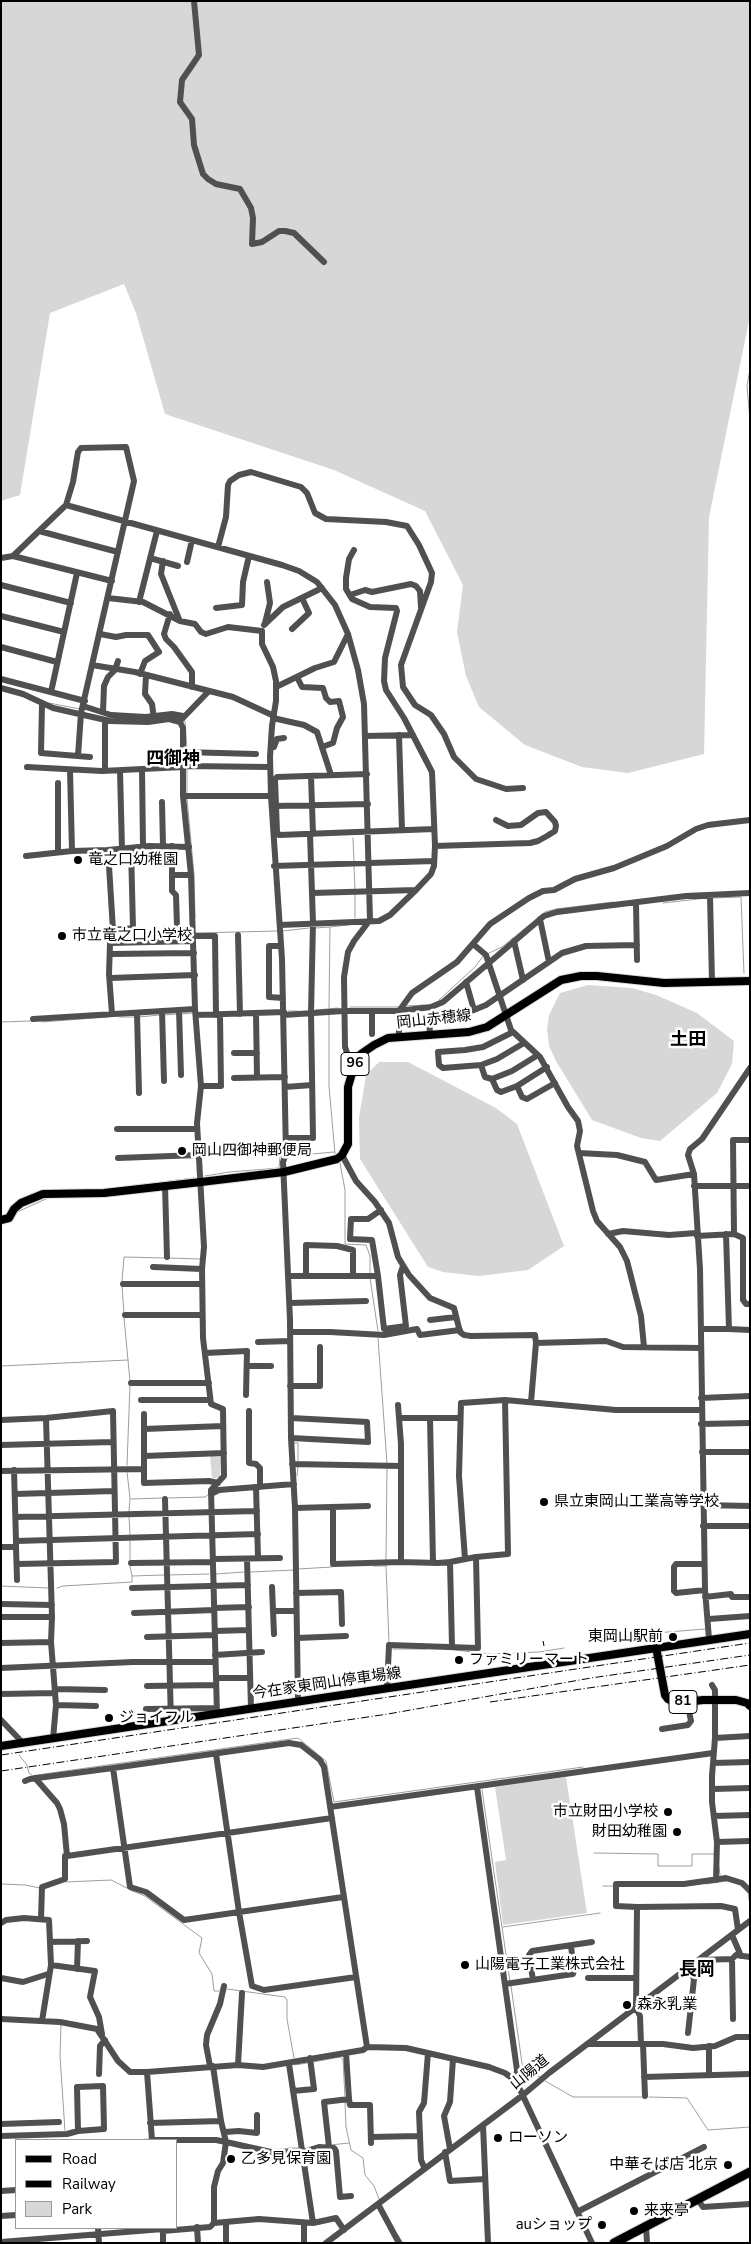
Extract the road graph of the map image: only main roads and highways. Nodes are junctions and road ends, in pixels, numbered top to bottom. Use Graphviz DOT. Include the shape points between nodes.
graph roads {
  1 [pos="750,981"];
  2 [pos="1,1220"];
  3 [pos="750,1634"];
  4 [pos="656,1647"];
  5 [pos="750,1706"];
  6 [pos="2,1746"];
  7 [pos="750,2172"];
  8 [pos="614,2243"];
  1 -- 2 [label="main road, 岡山赤穂線 / 96" via="664,983 581,976 561,980 488,1027 469,1032 388,1038 361,1054 348,1087 348,1144 342,1155 326,1163 284,1172 104,1193 43,1194 17,1206 9,1218"];
  3 -- 4 [label="main road, 今在家東岡山停車場線"];
  4 -- 5 [label="main road, 81" via="665,1695 672,1702 744,1702"];
  4 -- 6 [label="main road, 今在家東岡山停車場線"];
  7 -- 8 [label="highway"];
}
